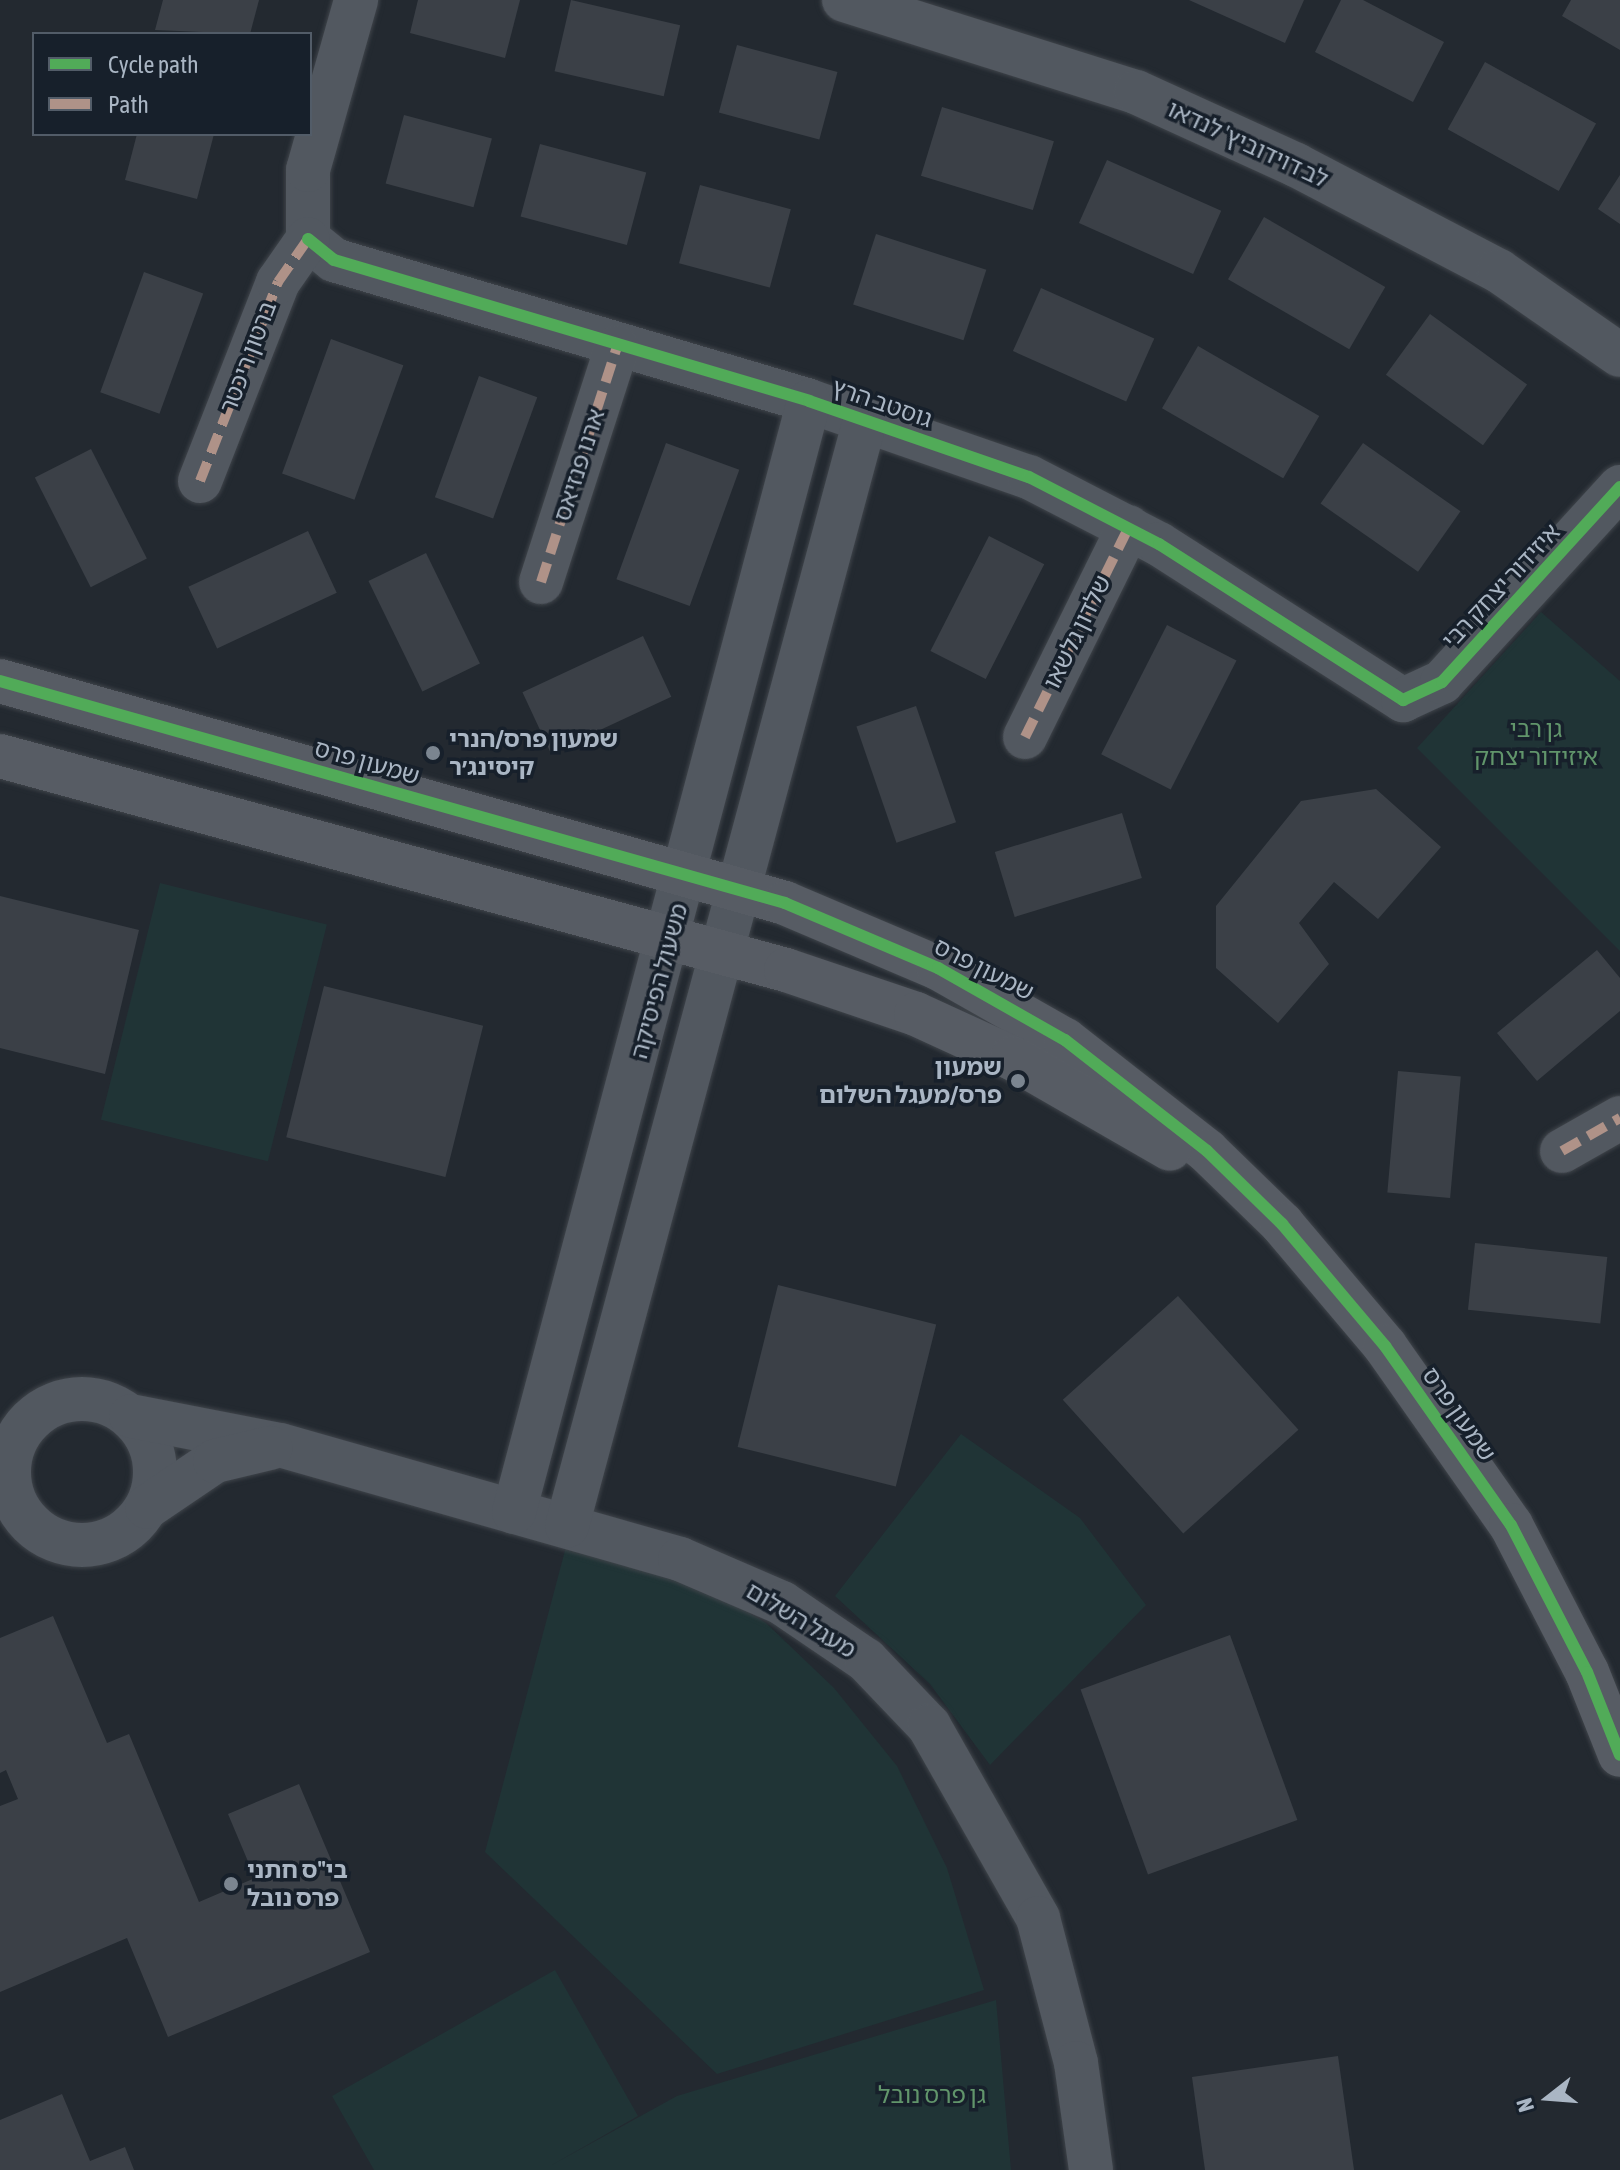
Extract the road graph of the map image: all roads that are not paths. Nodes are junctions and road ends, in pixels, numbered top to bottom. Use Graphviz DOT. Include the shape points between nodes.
graph roads {
  1 [pos="356,0"];
  2 [pos="844,0"];
  3 [pos="308,239"];
  4 [pos="617,347"];
  5 [pos="1620,355"];
  6 [pos="809,401"];
  7 [pos="865,420"];
  8 [pos="200,481"];
  9 [pos="1620,487"];
  10 [pos="1129,527"];
  11 [pos="541,582"];
  12 [pos="0,681"];
  13 [pos="1403,700"];
  14 [pos="1025,737"];
  15 [pos="0,756"];
  16 [pos="688,875"];
  17 [pos="738,890"];
  18 [pos="671,937"];
  19 [pos="722,951"];
  20 [pos="1620,1118"];
  21 [pos="1562,1151"];
  22 [pos="1282,1224"];
  23 [pos="131,1416"];
  24 [pos="280,1445"];
  25 [pos="147,1507"];
  26 [pos="514,1512"];
  27 [pos="567,1526"];
  28 [pos="1620,1755"];
  29 [pos="1091,2170"];
  1 -- 3 [label="street" via="308,170"];
  2 -- 5 [label="street, לב דוידוביץ' לנדאו" via="1036,56 1238,138 1499,271"];
  3 -- 4 [label="street, גוסטב הרץ" via="334,260"];
  3 -- 8 [label="street, ברטון ריכטר" via="278,282"];
  4 -- 6 [label="street, גוסטב הרץ"];
  4 -- 11 [label="street, ארנו פנזיאס"];
  6 -- 7 [label="street, גוסטב הרץ"];
  6 -- 16 [label="street, משעול הפיסיקה"];
  7 -- 10 [label="street, גוסטב הרץ" via="1029,477"];
  7 -- 17 [label="street"];
  9 -- 13 [label="street, איזידור יצחק רבי" via="1442,682"];
  10 -- 13 [label="street, גוסטב הרץ"];
  10 -- 14 [label="street, שלדון גלשאו"];
  12 -- 16 [label="street, שמעון פרס"];
  15 -- 18 [label="street, שמעון פרס"];
  16 -- 17 [label="street, שמעון פרס"];
  16 -- 18 [label="street, משעול הפיסיקה"];
  17 -- 19 [label="street"];
  17 -- 22 [label="street, שמעון פרס" via="785,903 997,997 1126,1082"];
  18 -- 19 [label="street, שמעון פרס"];
  18 -- 26 [label="street, משעול הפיסיקה"];
  19 -- 22 [label="street, שמעון פרס" via="916,1014 1012,1058 1142,1131"];
  19 -- 27 [label="street"];
  20 -- 21 [label="street"];
  22 -- 28 [label="street, שמעון פרס" via="1385,1346 1511,1525 1587,1672"];
  23 -- 24 [label="street, מעגל השלום"];
  23 -- 25 [label="street" via="154,1457"];
  23 -- 25 [label="street" via="84,1397 32,1416 16,1437 9,1488 22,1515 64,1544 110,1541"];
  24 -- 25 [label="street, מעגל השלום" via="215,1461"];
  24 -- 26 [label="street, מעגל השלום"];
  26 -- 27 [label="street, מעגל השלום"];
  27 -- 29 [label="street, מעגל השלום" via="726,1575 782,1603 866,1660 929,1726 1038,1918 1071,2036"];
}
